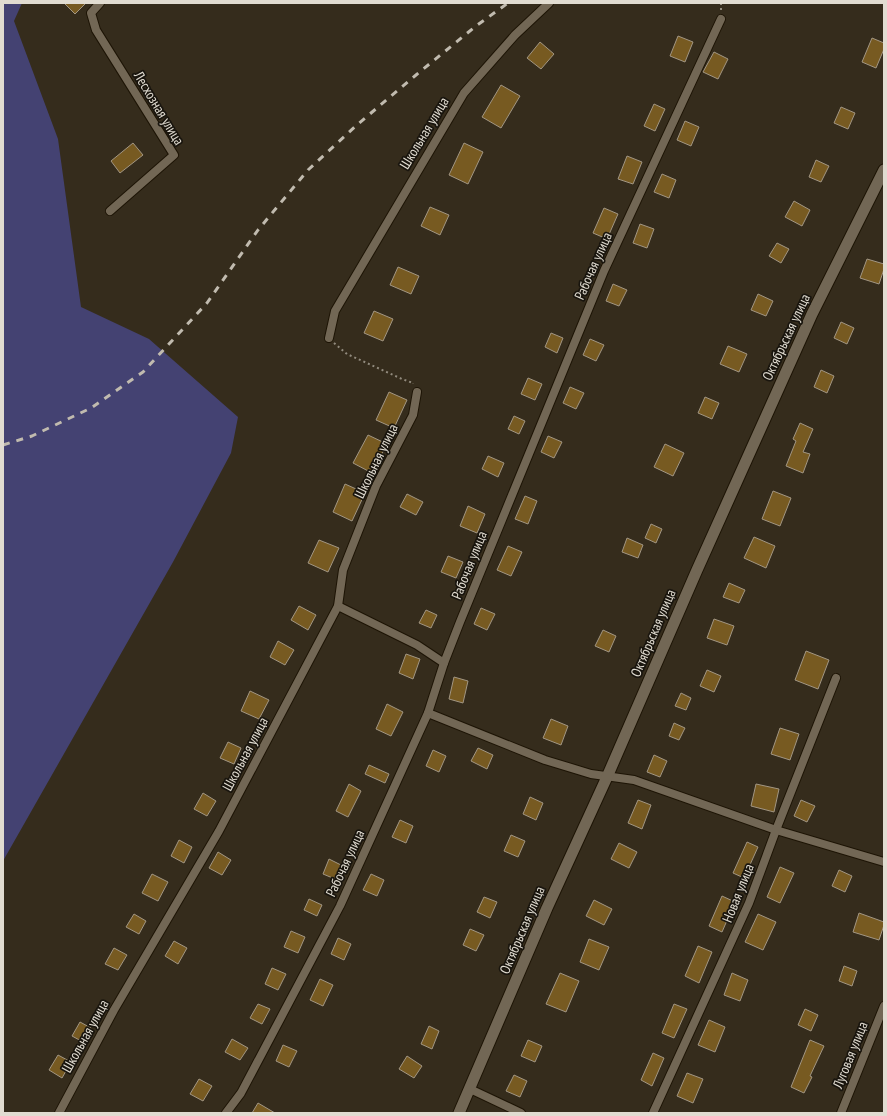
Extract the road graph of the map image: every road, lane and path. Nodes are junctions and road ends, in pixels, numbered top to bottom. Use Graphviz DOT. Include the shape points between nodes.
graph roads {
  1 [pos="100,3"];
  2 [pos="549,3"];
  3 [pos="721,18"];
  4 [pos="884,170"];
  5 [pos="110,211"];
  6 [pos="329,338"];
  7 [pos="417,392"];
  8 [pos="338,606"];
  9 [pos="444,663"];
  10 [pos="836,678"];
  11 [pos="428,713"];
  12 [pos="607,777"];
  13 [pos="776,830"];
  14 [pos="884,862"];
  15 [pos="884,1006"];
  16 [pos="470,1089"];
  17 [pos="59,1113"];
  18 [pos="226,1113"];
  19 [pos="459,1113"];
  20 [pos="521,1113"];
  21 [pos="653,1113"];
  22 [pos="841,1113"];
  1 -- 5 [label="street, Лесхозная улица" via="91,14 96,30 174,155"];
  2 -- 6 [label="street, Школьная улица" via="515,35 464,93 335,310"];
  3 -- 9 [label="street, Рабочая улица" via="604,271"];
  4 -- 12 [label="street, Октябрьская улица" via="812,314"];
  6 -- 7 [label="path" via="347,354 413,383"];
  7 -- 8 [label="street, Школьная улица" via="413,415 376,486 343,570"];
  8 -- 9 [label="street" via="417,645"];
  8 -- 17 [label="street, Школьная улица" via="219,831 114,1010"];
  9 -- 11 [label="street, Рабочая улица"];
  10 -- 13 [label="street, Новая улица"];
  11 -- 12 [label="street" via="545,760"];
  11 -- 18 [label="street, Рабочая улица" via="340,906 241,1093"];
  12 -- 13 [label="street" via="634,780"];
  12 -- 16 [label="street, Октябрьская улица" via="547,908"];
  13 -- 14 [label="street"];
  13 -- 21 [label="street, Новая улица" via="749,903"];
  15 -- 22 [label="street, Луговая улица"];
  16 -- 19 [label="street, Октябрьская улица"];
  16 -- 20 [label="street"];
}
